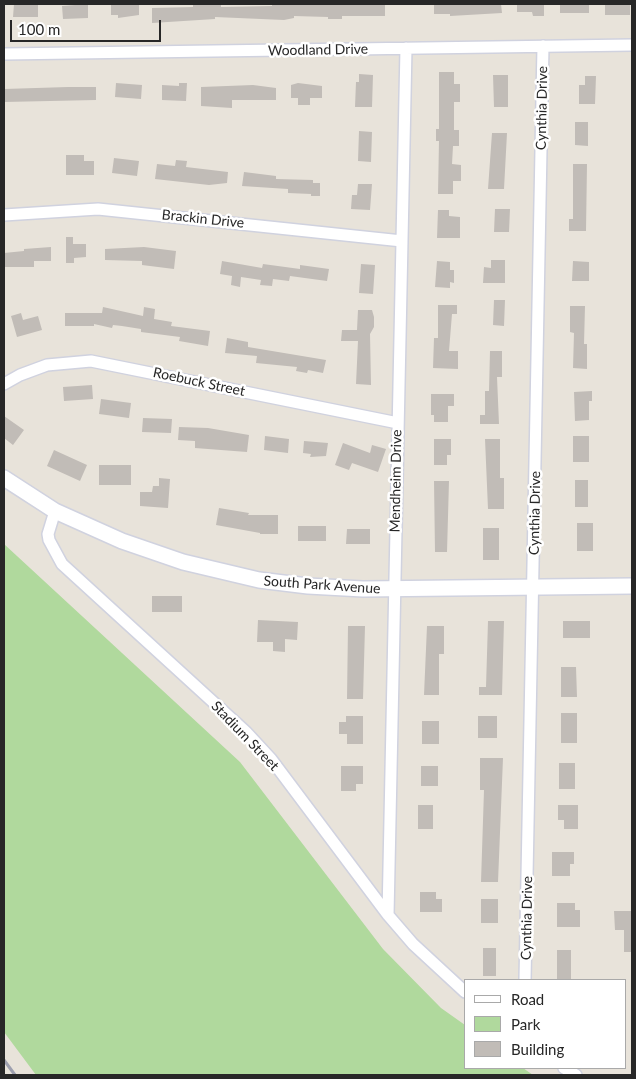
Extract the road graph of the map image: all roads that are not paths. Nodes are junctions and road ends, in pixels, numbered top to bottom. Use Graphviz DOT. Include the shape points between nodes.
graph roads {
  1 [pos="632,45"];
  2 [pos="543,46"];
  3 [pos="406,48"];
  4 [pos="4,54"];
  5 [pos="4,215"];
  6 [pos="402,241"];
  7 [pos="4,384"];
  8 [pos="398,423"];
  9 [pos="4,478"];
  10 [pos="55,511"];
  11 [pos="632,586"];
  12 [pos="534,588"];
  13 [pos="394,589"];
  14 [pos="388,915"];
  15 [pos="525,979"];
  16 [pos="464,991"];
  1 -- 2 [label="street, Woodland Drive"];
  2 -- 3 [label="street, Woodland Drive"];
  2 -- 12 [label="street, Cynthia Drive"];
  3 -- 4 [label="street, Woodland Drive"];
  3 -- 6 [label="street, Mendheim Drive"];
  5 -- 6 [label="street, Brackin Drive" via="98,209"];
  6 -- 8 [label="street, Mendheim Drive"];
  7 -- 8 [label="street, Roebuck Street" via="47,365 91,360"];
  8 -- 13 [label="street, Mendheim Drive"];
  9 -- 10 [label="street, South Park Avenue"];
  10 -- 13 [label="street, South Park Avenue" via="154,554 210,570 308,586"];
  10 -- 14 [label="street, Stadium Street" via="48,534 62,564 246,732 271,759"];
  11 -- 12 [label="street, South Park Avenue"];
  12 -- 13 [label="street, South Park Avenue"];
  12 -- 15 [label="street, Cynthia Drive"];
  13 -- 14 [label="street, Mendheim Drive"];
  14 -- 16 [label="street, Stadium Street" via="413,944"];
}
